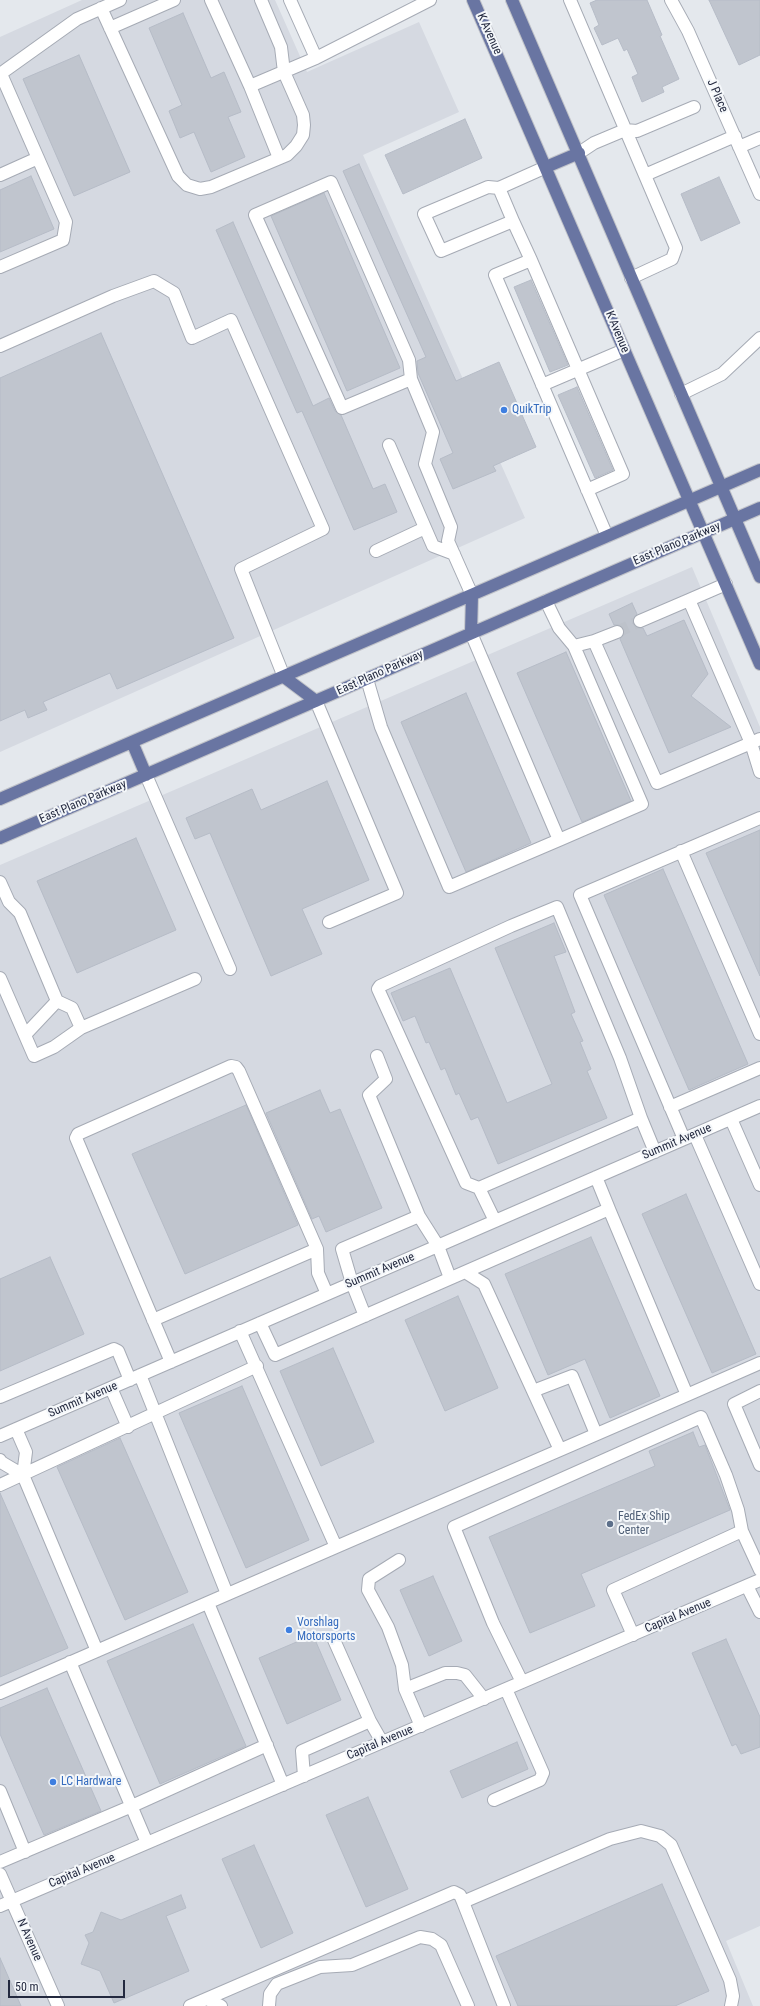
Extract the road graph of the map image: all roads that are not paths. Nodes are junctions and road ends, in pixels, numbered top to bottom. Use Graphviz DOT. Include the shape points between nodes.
graph roads {
  1 [pos="120,0"];
  2 [pos="174,0"];
  3 [pos="212,0"];
  4 [pos="261,0"];
  5 [pos="290,0"];
  6 [pos="430,0"];
  7 [pos="474,0"];
  8 [pos="512,0"];
  9 [pos="570,0"];
  10 [pos="671,0"];
  11 [pos="101,8"];
  12 [pos="110,28"];
  13 [pos="316,58"];
  14 [pos="284,72"];
  15 [pos="1,74"];
  16 [pos="250,86"];
  17 [pos="694,107"];
  18 [pos="625,130"];
  19 [pos="760,138"];
  20 [pos="737,142"];
  21 [pos="579,153"];
  22 [pos="38,158"];
  23 [pos="279,158"];
  24 [pos="546,167"];
  25 [pos="0,175"];
  26 [pos="645,175"];
  27 [pos="499,188"];
  28 [pos="760,194"];
  29 [pos="513,221"];
  30 [pos="531,260"];
  31 [pos="0,267"];
  32 [pos="631,278"];
  33 [pos="760,338"];
  34 [pos="0,346"];
  35 [pos="624,350"];
  36 [pos="578,370"];
  37 [pos="411,379"];
  38 [pos="542,385"];
  39 [pos="681,394"];
  40 [pos="389,445"];
  41 [pos="760,470"];
  42 [pos="721,487"];
  43 [pos="587,490"];
  44 [pos="689,501"];
  45 [pos="760,508"];
  46 [pos="735,520"];
  47 [pos="425,528"];
  48 [pos="704,533"];
  49 [pos="606,536"];
  50 [pos="376,550"];
  51 [pos="454,554"];
  52 [pos="760,577"];
  53 [pos="726,584"];
  54 [pos="472,595"];
  55 [pos="688,600"];
  56 [pos="546,601"];
  57 [pos="640,621"];
  58 [pos="617,632"];
  59 [pos="471,633"];
  60 [pos="594,642"];
  61 [pos="574,646"];
  62 [pos="760,664"];
  63 [pos="284,677"];
  64 [pos="367,679"];
  65 [pos="316,701"];
  66 [pos="756,741"];
  67 [pos="132,742"];
  68 [pos="760,772"];
  69 [pos="146,775"];
  70 [pos="0,799"];
  71 [pos="760,818"];
  72 [pos="0,838"];
  73 [pos="559,840"];
  74 [pos="681,851"];
  75 [pos="0,882"];
  76 [pos="4,904"];
  77 [pos="329,922"];
  78 [pos="230,969"];
  79 [pos="0,978"];
  80 [pos="195,979"];
  81 [pos="57,1001"];
  82 [pos="81,1028"];
  83 [pos="760,1034"];
  84 [pos="25,1035"];
  85 [pos="377,1056"];
  86 [pos="760,1068"];
  87 [pos="760,1106"];
  88 [pos="670,1107"];
  89 [pos="641,1118"];
  90 [pos="731,1119"];
  91 [pos="689,1137"];
  92 [pos="655,1152"];
  93 [pos="596,1177"];
  94 [pos="760,1185"];
  95 [pos="479,1188"];
  96 [pos="608,1209"];
  97 [pos="419,1216"];
  98 [pos="495,1221"];
  99 [pos="438,1246"];
  100 [pos="317,1249"];
  101 [pos="465,1272"];
  102 [pos="450,1278"];
  103 [pos="352,1283"];
  104 [pos="760,1284"];
  105 [pos="327,1294"];
  106 [pos="366,1316"];
  107 [pos="153,1320"];
  108 [pos="260,1323"];
  109 [pos="240,1332"];
  110 [pos="171,1362"];
  111 [pos="760,1363"];
  112 [pos="257,1366"];
  113 [pos="135,1378"];
  114 [pos="111,1388"];
  115 [pos="533,1391"];
  116 [pos="760,1391"];
  117 [pos="687,1394"];
  118 [pos="0,1397"];
  119 [pos="155,1415"];
  120 [pos="128,1427"];
  121 [pos="16,1429"];
  122 [pos="596,1434"];
  123 [pos="0,1436"];
  124 [pos="560,1450"];
  125 [pos="0,1460"];
  126 [pos="760,1465"];
  127 [pos="23,1475"];
  128 [pos="0,1485"];
  129 [pos="742,1531"];
  130 [pos="336,1547"];
  131 [pos="399,1560"];
  132 [pos="760,1570"];
  133 [pos="760,1580"];
  134 [pos="747,1586"];
  135 [pos="228,1594"];
  136 [pos="208,1603"];
  137 [pos="760,1612"];
  138 [pos="633,1635"];
  139 [pos="334,1640"];
  140 [pos="97,1651"];
  141 [pos="70,1662"];
  142 [pos="522,1682"];
  143 [pos="405,1689"];
  144 [pos="506,1689"];
  145 [pos="0,1693"];
  146 [pos="484,1699"];
  147 [pos="370,1721"];
  148 [pos="420,1726"];
  149 [pos="382,1742"];
  150 [pos="267,1745"];
  151 [pos="304,1776"];
  152 [pos="284,1785"];
  153 [pos="0,1791"];
  154 [pos="494,1800"];
  155 [pos="132,1806"];
  156 [pos="147,1843"];
  157 [pos="25,1852"];
  158 [pos="0,1862"];
  159 [pos="0,1874"];
  160 [pos="12,1901"];
  161 [pos="463,1902"];
  162 [pos="0,1906"];
  163 [pos="323,1949"];
  164 [pos="330,1967"];
  165 [pos="207,1999"];
  166 [pos="58,2006"];
  167 [pos="190,2006"];
  168 [pos="222,2006"];
  169 [pos="268,2006"];
  170 [pos="468,2006"];
  171 [pos="504,2006"];
  172 [pos="731,2006"];
  1 -- 11 [label="street"];
  2 -- 12 [label="street"];
  3 -- 16 [label="street"];
  4 -- 14 [label="street" via="281,47"];
  5 -- 13 [label="street"];
  6 -- 13 [label="street"];
  7 -- 24 [label="main road, K Avenue"];
  8 -- 21 [label="main road"];
  9 -- 18 [label="street"];
  10 -- 20 [label="street, J Place" via="688,31"];
  11 -- 12 [label="street"];
  11 -- 15 [label="street" via="77,19"];
  12 -- 23 [label="street" via="178,176 187,185 211,187"];
  13 -- 14 [label="street"];
  14 -- 16 [label="street"];
  14 -- 23 [label="street" via="304,126 303,135 296,146 287,155"];
  15 -- 22 [label="street"];
  16 -- 23 [label="street"];
  17 -- 18 [label="street" via="637,131"];
  18 -- 21 [label="street" via="594,142"];
  18 -- 26 [label="street"];
  19 -- 20 [label="street"];
  20 -- 26 [label="street"];
  20 -- 28 [label="street, J Place"];
  21 -- 24 [label="main road"];
  21 -- 32 [label="main road"];
  22 -- 25 [label="street"];
  22 -- 31 [label="street" via="66,222 63,240"];
  24 -- 27 [label="street"];
  24 -- 35 [label="main road, K Avenue"];
  26 -- 32 [label="street" via="676,248 672,259"];
  27 -- 29 [label="street"];
  27 -- 29 [label="street" via="488,187 424,214 441,251"];
  29 -- 30 [label="street"];
  30 -- 36 [label="street"];
  30 -- 38 [label="street" via="495,275"];
  32 -- 39 [label="main road"];
  33 -- 39 [label="street" via="722,374"];
  34 -- 63 [label="street" via="113,296 154,281 174,293 192,338 231,320 323,529 241,569"];
  35 -- 36 [label="street"];
  35 -- 44 [label="main road, K Avenue"];
  36 -- 38 [label="street"];
  36 -- 43 [label="street" via="623,474"];
  37 -- 37 [label="street" via="409,360 331,182 255,215 342,408"];
  37 -- 51 [label="street" via="433,432 425,464 451,527 448,541"];
  38 -- 43 [label="street"];
  39 -- 42 [label="main road"];
  40 -- 47 [label="street"];
  41 -- 42 [label="main road"];
  42 -- 44 [label="main road"];
  42 -- 46 [label="main road"];
  43 -- 49 [label="street"];
  44 -- 48 [label="main road, K Avenue"];
  44 -- 49 [label="main road"];
  45 -- 46 [label="main road, East Plano Parkway"];
  46 -- 48 [label="main road, East Plano Parkway"];
  46 -- 52 [label="main road"];
  47 -- 50 [label="street"];
  47 -- 51 [label="street" via="433,546"];
  48 -- 53 [label="main road, K Avenue"];
  48 -- 56 [label="main road, East Plano Parkway"];
  49 -- 54 [label="main road"];
  51 -- 54 [label="street"];
  53 -- 55 [label="street"];
  53 -- 62 [label="main road, K Avenue"];
  54 -- 59 [label="main road"];
  54 -- 63 [label="main road"];
  55 -- 57 [label="street"];
  55 -- 66 [label="street"];
  56 -- 59 [label="main road, East Plano Parkway"];
  56 -- 61 [label="street" via="558,628"];
  58 -- 60 [label="street"];
  59 -- 64 [label="main road, East Plano Parkway"];
  59 -- 73 [label="street"];
  60 -- 61 [label="street"];
  60 -- 66 [label="street" via="657,783"];
  61 -- 73 [label="street" via="642,804"];
  63 -- 65 [label="main road"];
  63 -- 67 [label="main road"];
  64 -- 65 [label="main road, East Plano Parkway"];
  64 -- 73 [label="street" via="381,727 449,887"];
  65 -- 69 [label="main road, East Plano Parkway"];
  65 -- 77 [label="street" via="397,893"];
  66 -- 68 [label="street"];
  67 -- 69 [label="main road"];
  67 -- 70 [label="main road"];
  69 -- 72 [label="main road, East Plano Parkway"];
  69 -- 78 [label="street"];
  71 -- 74 [label="street"];
  74 -- 83 [label="street"];
  74 -- 88 [label="street" via="580,895"];
  75 -- 76 [label="street"];
  76 -- 81 [label="street" via="20,914"];
  79 -- 84 [label="street"];
  80 -- 82 [label="street"];
  81 -- 82 [label="street" via="72,1008"];
  81 -- 84 [label="street"];
  82 -- 84 [label="street" via="54,1047 34,1056"];
  85 -- 97 [label="street" via="386,1079 369,1096"];
  86 -- 88 [label="street"];
  87 -- 90 [label="street, Summit Avenue"];
  88 -- 91 [label="street"];
  89 -- 92 [label="street"];
  89 -- 95 [label="street"];
  89 -- 95 [label="street" via="620,1058 557,907 511,926 378,989 466,1183"];
  90 -- 91 [label="street, Summit Avenue"];
  90 -- 94 [label="street"];
  91 -- 92 [label="street, Summit Avenue"];
  91 -- 104 [label="street"];
  92 -- 93 [label="street, Summit Avenue"];
  93 -- 96 [label="street"];
  93 -- 98 [label="street, Summit Avenue"];
  95 -- 98 [label="street"];
  96 -- 101 [label="street"];
  96 -- 117 [label="street"];
  97 -- 99 [label="street"];
  97 -- 103 [label="street" via="342,1249"];
  98 -- 99 [label="street, Summit Avenue"];
  99 -- 102 [label="street"];
  99 -- 103 [label="street, Summit Avenue"];
  100 -- 105 [label="street" via="318,1273"];
  100 -- 107 [label="street"];
  100 -- 107 [label="street" via="239,1071 236,1066 231,1066 78,1134 76,1138"];
  101 -- 102 [label="street"];
  101 -- 115 [label="street" via="484,1284"];
  102 -- 106 [label="street"];
  103 -- 105 [label="street, Summit Avenue"];
  103 -- 106 [label="street"];
  105 -- 108 [label="street, Summit Avenue"];
  106 -- 108 [label="street" via="275,1355"];
  107 -- 110 [label="street"];
  108 -- 109 [label="street, Summit Avenue"];
  109 -- 110 [label="street, Summit Avenue"];
  109 -- 112 [label="street"];
  110 -- 113 [label="street, Summit Avenue"];
  111 -- 117 [label="street"];
  112 -- 119 [label="street"];
  112 -- 130 [label="street"];
  113 -- 114 [label="street, Summit Avenue"];
  113 -- 118 [label="street" via="118,1351 114,1349"];
  113 -- 119 [label="street"];
  114 -- 120 [label="street"];
  114 -- 121 [label="street, Summit Avenue"];
  115 -- 122 [label="street" via="572,1376"];
  115 -- 124 [label="street"];
  116 -- 126 [label="street" via="734,1404"];
  117 -- 122 [label="street"];
  119 -- 120 [label="street"];
  119 -- 135 [label="street"];
  120 -- 127 [label="street"];
  121 -- 123 [label="street, Summit Avenue"];
  121 -- 127 [label="street" via="26,1452"];
  122 -- 124 [label="street"];
  124 -- 130 [label="street"];
  125 -- 127 [label="street"];
  127 -- 128 [label="street"];
  127 -- 140 [label="street"];
  129 -- 132 [label="street"];
  129 -- 138 [label="street" via="613,1590"];
  129 -- 142 [label="street" via="726,1474 701,1417 454,1527 493,1623"];
  130 -- 135 [label="street"];
  131 -- 143 [label="street" via="369,1578 368,1590 388,1627 402,1665"];
  133 -- 134 [label="street, Capital Avenue"];
  134 -- 137 [label="street"];
  134 -- 138 [label="street, Capital Avenue"];
  135 -- 136 [label="street"];
  136 -- 140 [label="street"];
  136 -- 150 [label="street"];
  138 -- 142 [label="street, Capital Avenue"];
  139 -- 147 [label="street"];
  140 -- 141 [label="street"];
  141 -- 145 [label="street"];
  141 -- 155 [label="street"];
  142 -- 144 [label="street, Capital Avenue"];
  143 -- 146 [label="street" via="445,1673 457,1673 465,1676"];
  143 -- 148 [label="street"];
  144 -- 146 [label="street, Capital Avenue"];
  144 -- 154 [label="street" via="543,1773 540,1780"];
  146 -- 148 [label="street, Capital Avenue"];
  147 -- 149 [label="street"];
  147 -- 151 [label="street" via="302,1751"];
  148 -- 149 [label="street, Capital Avenue"];
  149 -- 151 [label="street, Capital Avenue"];
  150 -- 152 [label="street"];
  150 -- 155 [label="street"];
  151 -- 152 [label="street, Capital Avenue"];
  152 -- 156 [label="street, Capital Avenue"];
  153 -- 157 [label="street"];
  155 -- 156 [label="street"];
  155 -- 157 [label="street"];
  156 -- 160 [label="street, Capital Avenue"];
  157 -- 158 [label="street"];
  159 -- 160 [label="street, N Avenue"];
  160 -- 162 [label="street, Capital Avenue"];
  160 -- 166 [label="street, N Avenue"];
  161 -- 163 [label="street" via="460,1895 454,1892"];
  161 -- 171 [label="street"];
  161 -- 172 [label="street" via="610,1839 641,1831 660,1836 671,1845 730,1980 733,1996"];
  163 -- 164 [label="street"];
  163 -- 165 [label="street"];
  164 -- 169 [label="street" via="320,1966 277,1984 270,1994"];
  164 -- 170 [label="street" via="352,1965 420,1937 432,1939 441,1945"];
  165 -- 167 [label="street"];
  165 -- 168 [label="street"];
}
